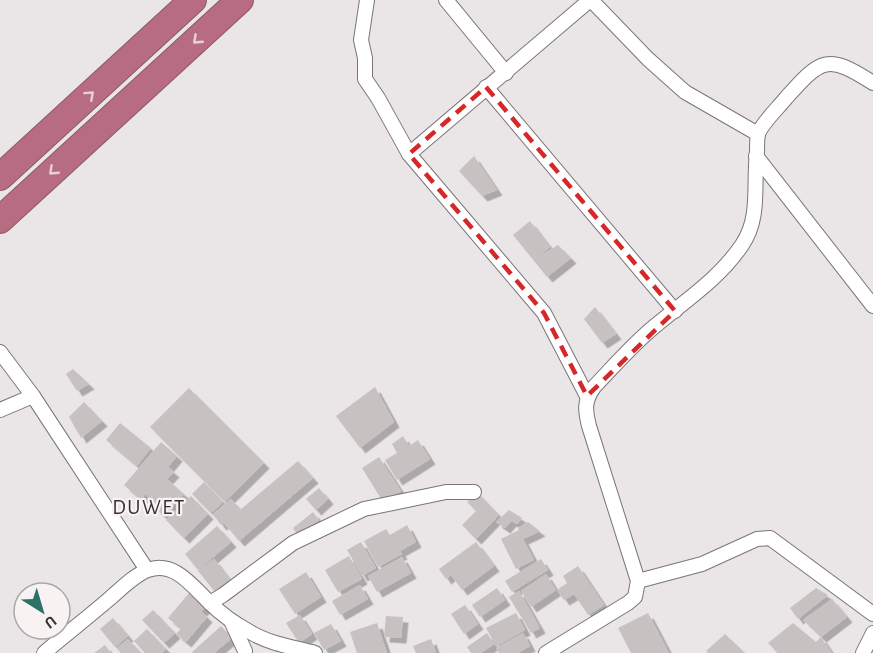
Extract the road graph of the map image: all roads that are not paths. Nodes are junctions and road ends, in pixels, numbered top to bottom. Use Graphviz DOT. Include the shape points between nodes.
graph roads {
  1 [pos="193,0"];
  2 [pos="240,0"];
  3 [pos="367,0"];
  4 [pos="446,0"];
  5 [pos="590,0"];
  6 [pos="506,73"];
  7 [pos="873,83"];
  8 [pos="486,87"];
  9 [pos="758,134"];
  10 [pos="409,154"];
  11 [pos="756,156"];
  12 [pos="0,177"];
  13 [pos="0,220"];
  14 [pos="873,306"];
  15 [pos="675,311"];
  16 [pos="0,352"];
  17 [pos="33,396"];
  18 [pos="587,396"];
  19 [pos="0,410"];
  20 [pos="474,492"];
  21 [pos="147,570"];
  22 [pos="638,581"];
  23 [pos="210,603"];
  24 [pos="873,614"];
  25 [pos="230,620"];
  26 [pos="873,633"];
  27 [pos="265,639"];
  28 [pos="244,652"];
  29 [pos="44,653"];
  30 [pos="315,653"];
  31 [pos="546,653"];
  32 [pos="863,653"];
  12 -- 1 [label="highway, one-way"];
  2 -- 13 [label="highway, one-way"];
  3 -- 10 [label="street" via="361,40 365,79"];
  4 -- 6 [label="street"];
  5 -- 6 [label="street"];
  5 -- 9 [label="street" via="685,92"];
  6 -- 8 [label="street"];
  7 -- 9 [label="street" via="847,67 817,67"];
  8 -- 10 [label="street"];
  8 -- 15 [label="street"];
  9 -- 11 [label="street"];
  10 -- 18 [label="street" via="544,313"];
  11 -- 14 [label="street"];
  11 -- 15 [label="street" via="756,208 749,234 721,272"];
  15 -- 18 [label="street" via="644,335"];
  16 -- 17 [label="street"];
  17 -- 19 [label="street"];
  17 -- 21 [label="street"];
  18 -- 22 [label="street" via="589,426"];
  20 -- 23 [label="street" via="446,492 364,509 293,543"];
  21 -- 23 [label="street" via="171,570"];
  21 -- 29 [label="street"];
  22 -- 24 [label="street" via="702,564 757,539 770,538"];
  22 -- 31 [label="street" via="628,603"];
  23 -- 25 [label="street"];
  25 -- 27 [label="street"];
  25 -- 28 [label="street"];
  26 -- 32 [label="street"];
  27 -- 28 [label="street"];
  27 -- 30 [label="street"];
}
